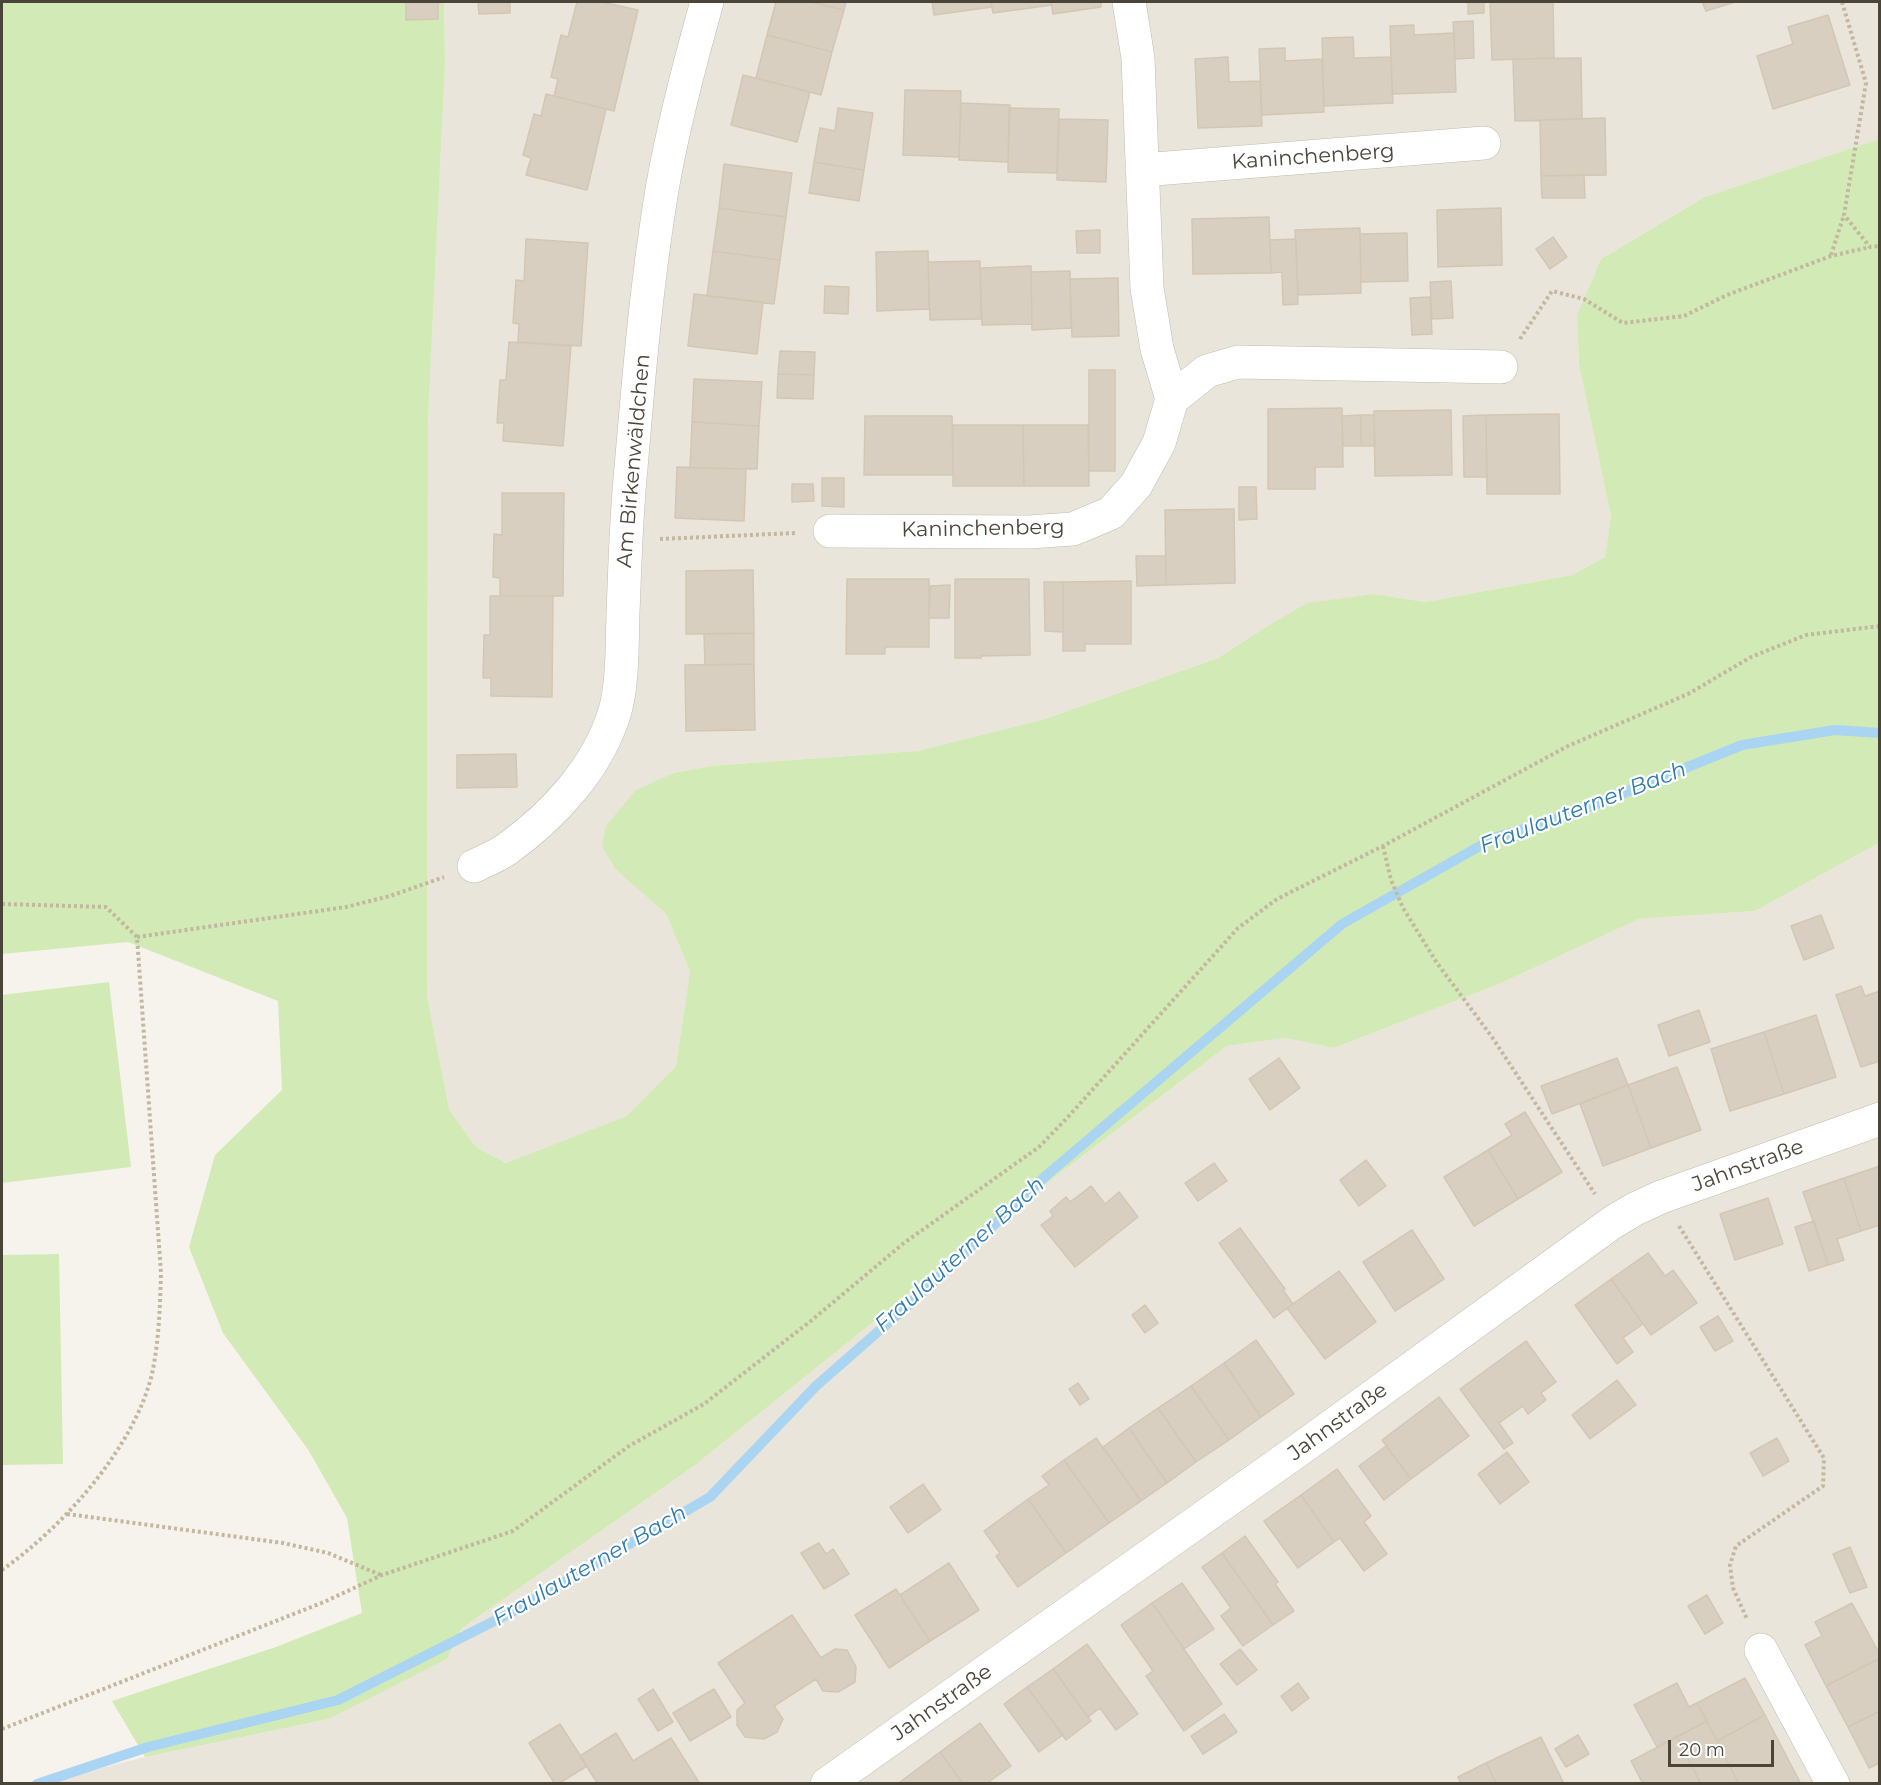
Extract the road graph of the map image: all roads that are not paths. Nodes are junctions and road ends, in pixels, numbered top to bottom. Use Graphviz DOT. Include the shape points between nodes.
graph roads {
  1 [pos="707,2"];
  2 [pos="1129,2"];
  3 [pos="1484,143"];
  4 [pos="1142,170"];
  5 [pos="1501,367"];
  6 [pos="1173,399"];
  7 [pos="830,531"];
  8 [pos="474,866"];
  9 [pos="1880,1119"];
  10 [pos="1761,1650"];
  11 [pos="827,1784"];
  12 [pos="1833,1784"];
  1 -- 8 [label="street, Am Birkenwäldchen" via="686,80 650,273 615,710 600,749 575,786 539,823 505,850"];
  2 -- 4 [label="street" via="1138,58"];
  3 -- 4 [label="street, Kaninchenberg"];
  4 -- 6 [label="street" via="1147,288 1157,349"];
  5 -- 6 [label="street" via="1238,362 1207,371"];
  6 -- 7 [label="street, Kaninchenberg" via="1159,443 1136,485 1111,513 1073,528 1029,532"];
  9 -- 11 [label="street, Jahnstraße" via="1661,1197 1613,1222"];
  10 -- 12 [label="street"];
}
